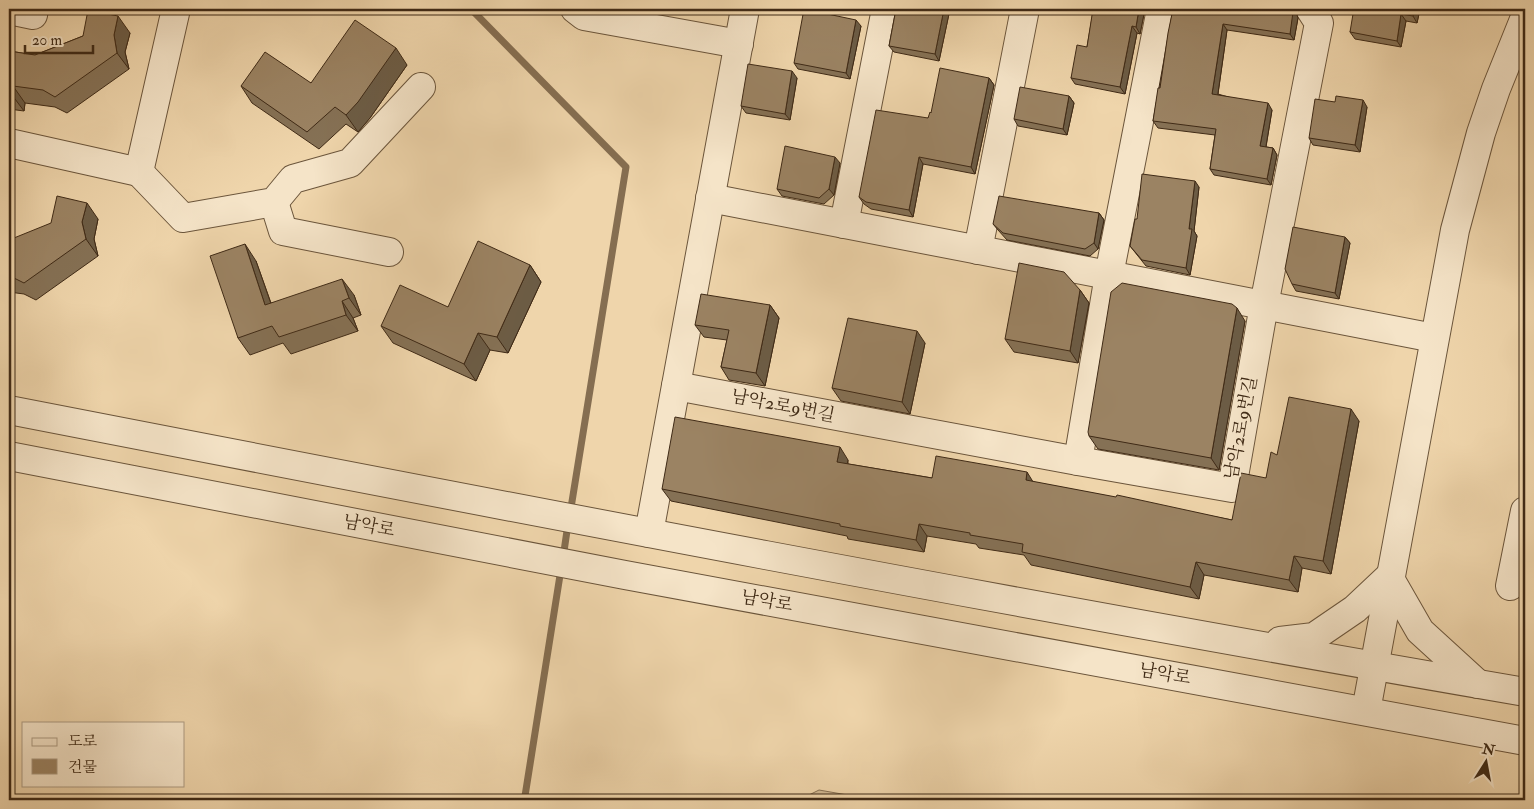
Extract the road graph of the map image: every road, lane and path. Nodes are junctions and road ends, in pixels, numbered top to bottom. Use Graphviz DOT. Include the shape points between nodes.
graph roads {
  1 [pos="34,9"];
  2 [pos="176,9"];
  3 [pos="575,9"];
  4 [pos="745,9"];
  5 [pos="886,9"];
  6 [pos="1025,9"];
  7 [pos="1161,9"];
  8 [pos="1310,9"];
  9 [pos="9,10"];
  10 [pos="1525,17"];
  11 [pos="739,44"];
  12 [pos="420,87"];
  13 [pos="9,143"];
  14 [pos="139,172"];
  15 [pos="710,198"];
  16 [pos="274,202"];
  17 [pos="844,224"];
  18 [pos="978,250"];
  19 [pos="389,252"];
  20 [pos="1109,275"];
  21 [pos="1264,305"];
  22 [pos="1434,338"];
  23 [pos="676,386"];
  24 [pos="9,410"];
  25 [pos="9,456"];
  26 [pos="1078,461"];
  27 [pos="1525,511"];
  28 [pos="639,531"];
  29 [pos="1390,577"];
  30 [pos="1510,586"];
  31 [pos="1250,643"];
  32 [pos="1373,666"];
  33 [pos="1478,684"];
  34 [pos="1525,692"];
  35 [pos="1366,711"];
  36 [pos="1525,741"];
  1 -- 9 [label="street" via="33,15"];
  2 -- 14 [label="street"];
  3 -- 11 [label="street" via="584,16"];
  4 -- 11 [label="street"];
  5 -- 17 [label="street"];
  6 -- 18 [label="street"];
  7 -- 20 [label="street"];
  8 -- 21 [label="street, 남악2로9번길" via="1319,23"];
  10 -- 22 [label="street" via="1496,89 1468,175"];
  11 -- 15 [label="street"];
  12 -- 16 [label="street" via="350,163 293,179"];
  13 -- 14 [label="street"];
  14 -- 16 [label="street" via="183,218"];
  15 -- 17 [label="street"];
  15 -- 23 [label="street"];
  16 -- 19 [label="street" via="282,231"];
  17 -- 18 [label="street"];
  18 -- 20 [label="street"];
  20 -- 21 [label="street"];
  20 -- 26 [label="street"];
  21 -- 22 [label="street"];
  21 -- 26 [label="street, 남악2로9번길" via="1232,488"];
  22 -- 29 [label="street"];
  23 -- 26 [label="street, 남악2로9번길"];
  23 -- 28 [label="street"];
  24 -- 28 [label="street"];
  25 -- 35 [label="street, 남악로" via="480,548"];
  27 -- 30 [label="street"];
  28 -- 31 [label="street"];
  29 -- 31 [label="street" via="1355,609 1314,637"];
  29 -- 32 [label="street"];
  29 -- 33 [label="street" via="1420,631"];
  31 -- 32 [label="street"];
  32 -- 33 [label="street"];
  32 -- 35 [label="street"];
  33 -- 34 [label="street"];
  35 -- 36 [label="street, 남악로"];
}
